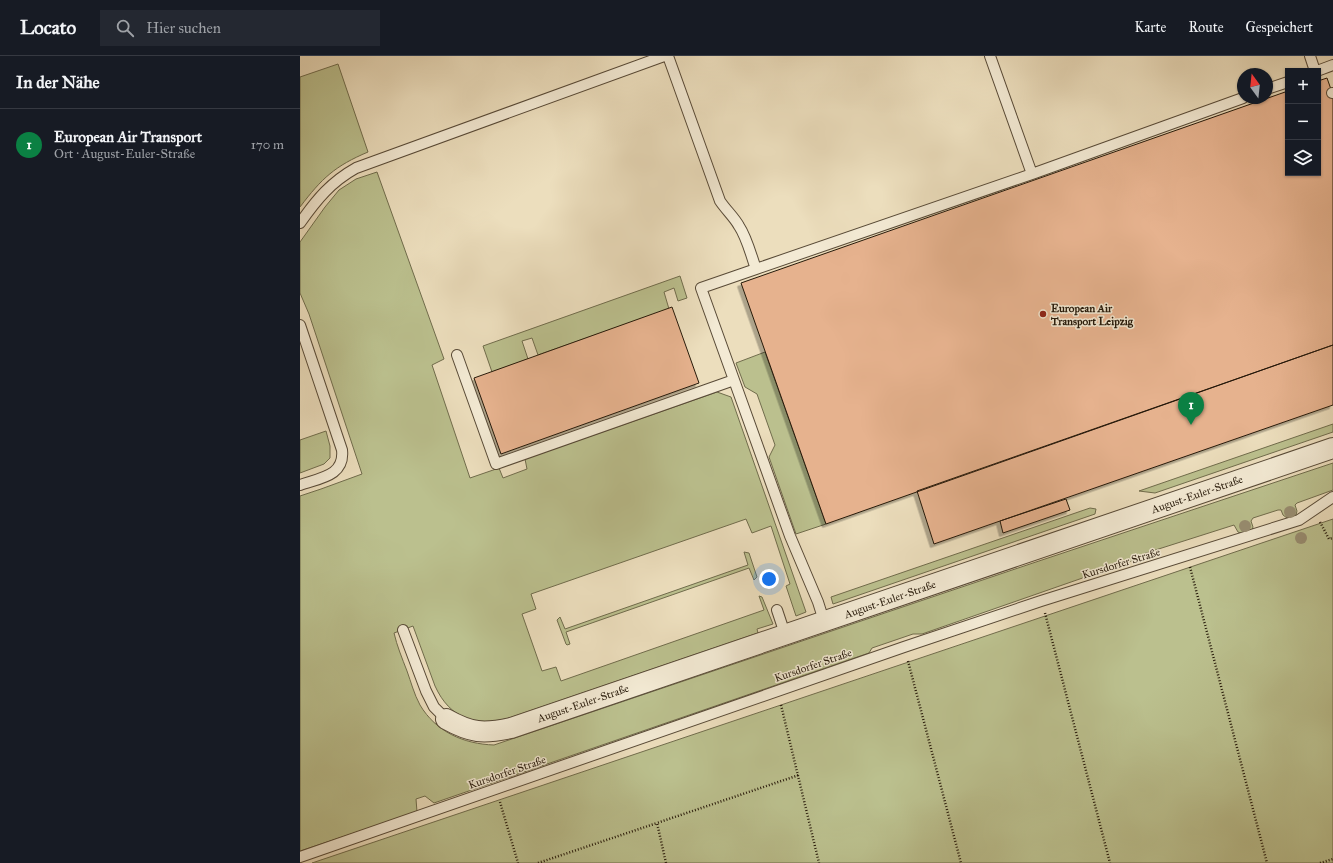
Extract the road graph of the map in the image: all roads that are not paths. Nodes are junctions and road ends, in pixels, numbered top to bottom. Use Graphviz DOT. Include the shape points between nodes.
graph roads {
  1 [pos="664,56"];
  2 [pos="668,56"];
  3 [pos="990,56"];
  4 [pos="1310,56"];
  5 [pos="1333,66"];
  6 [pos="1315,68"];
  7 [pos="1321,70"];
  8 [pos="1285,83"];
  9 [pos="1273,87"];
  10 [pos="1237,100"];
  11 [pos="1032,174"];
  12 [pos="300,223"];
  13 [pos="756,269"];
  14 [pos="300,324"];
  15 [pos="457,354"];
  16 [pos="734,380"];
  17 [pos="1333,448"];
  18 [pos="300,485"];
  19 [pos="1333,497"];
  20 [pos="777,610"];
  21 [pos="824,621"];
  22 [pos="403,630"];
  23 [pos="785,634"];
  24 [pos="446,719"];
  25 [pos="300,857"];
  1 -- 12 [label="lane" via="356,168 326,189"];
  2 -- 13 [label="lane" via="720,201 744,233"];
  3 -- 11 [label="lane"];
  4 -- 6 [label="lane"];
  5 -- 7 [label="lane"];
  8 -- 9 [label="lane"];
  10 -- 11 [label="lane"];
  11 -- 13 [label="lane"];
  13 -- 16 [label="lane" via="701,288"];
  14 -- 18 [label="lane" via="343,458 335,471"];
  15 -- 16 [label="lane" via="496,464"];
  16 -- 21 [label="lane" via="790,536"];
  17 -- 21 [label="street, August-Euler-Straße"];
  19 -- 25 [label="lane, Kursdorfer Straße" via="1298,520 904,646"];
  20 -- 23 [label="lane"];
  21 -- 23 [label="street, August-Euler-Straße"];
  22 -- 24 [label="lane" via="426,691 434,707"];
  23 -- 24 [label="street, August-Euler-Straße" via="511,728 491,732 475,731"];
}
